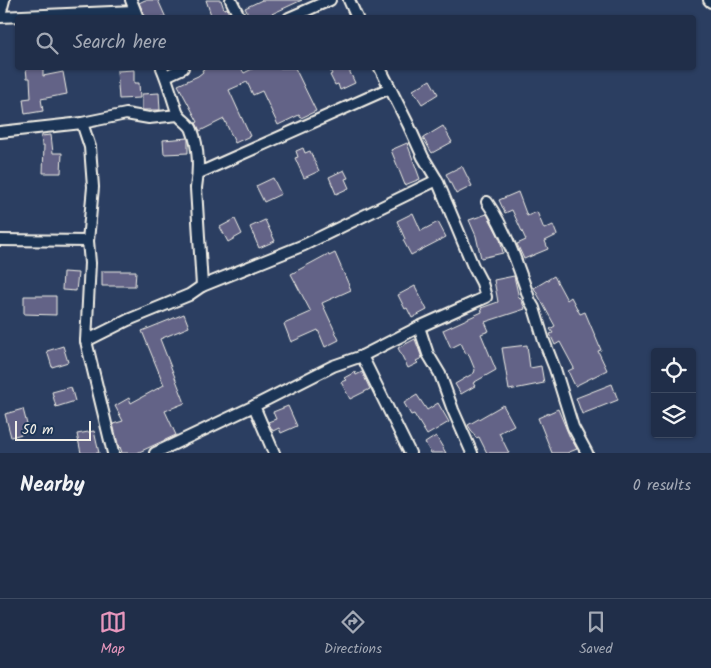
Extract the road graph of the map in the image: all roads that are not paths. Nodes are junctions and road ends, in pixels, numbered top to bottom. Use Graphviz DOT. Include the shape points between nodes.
graph roads {
  1 [pos="4,0"];
  2 [pos="131,0"];
  3 [pos="231,0"];
  4 [pos="330,0"];
  5 [pos="349,0"];
  6 [pos="136,14"];
  7 [pos="68,15"];
  8 [pos="238,15"];
  9 [pos="296,15"];
  10 [pos="356,15"];
  11 [pos="0,16"];
  12 [pos="15,16"];
  13 [pos="381,70"];
  14 [pos="164,72"];
  15 [pos="390,88"];
  16 [pos="178,115"];
  17 [pos="82,122"];
  18 [pos="0,132"];
  19 [pos="199,173"];
  20 [pos="437,180"];
  21 [pos="487,202"];
  22 [pos="0,240"];
  23 [pos="88,242"];
  24 [pos="202,286"];
  25 [pos="419,326"];
  26 [pos="86,341"];
  27 [pos="362,356"];
  28 [pos="254,406"];
  29 [pos="113,453"];
  30 [pos="155,453"];
  31 [pos="274,453"];
  32 [pos="410,453"];
  33 [pos="472,453"];
  34 [pos="587,453"];
  1 -- 11 [label="street"];
  2 -- 6 [label="street"];
  3 -- 8 [label="street"];
  4 -- 9 [label="street"];
  5 -- 10 [label="street"];
  6 -- 7 [label="street"];
  11 -- 12 [label="street"];
  13 -- 15 [label="street"];
  14 -- 16 [label="street"];
  15 -- 19 [label="street"];
  15 -- 20 [label="street"];
  16 -- 17 [label="street" via="149,118 126,114"];
  16 -- 19 [label="street" via="192,128"];
  17 -- 18 [label="street"];
  17 -- 23 [label="street" via="90,147 92,170"];
  19 -- 24 [label="street" via="196,188"];
  20 -- 24 [label="street" via="304,245"];
  20 -- 25 [label="street" via="486,297"];
  21 -- 34 [label="street" via="502,228 534,308 573,427"];
  22 -- 23 [label="street"];
  23 -- 26 [label="street"];
  24 -- 26 [label="street" via="189,295"];
  25 -- 27 [label="street"];
  25 -- 33 [label="street"];
  26 -- 29 [label="street"];
  27 -- 28 [label="street" via="334,366"];
  27 -- 32 [label="street"];
  28 -- 30 [label="street"];
  28 -- 31 [label="street"];
}
